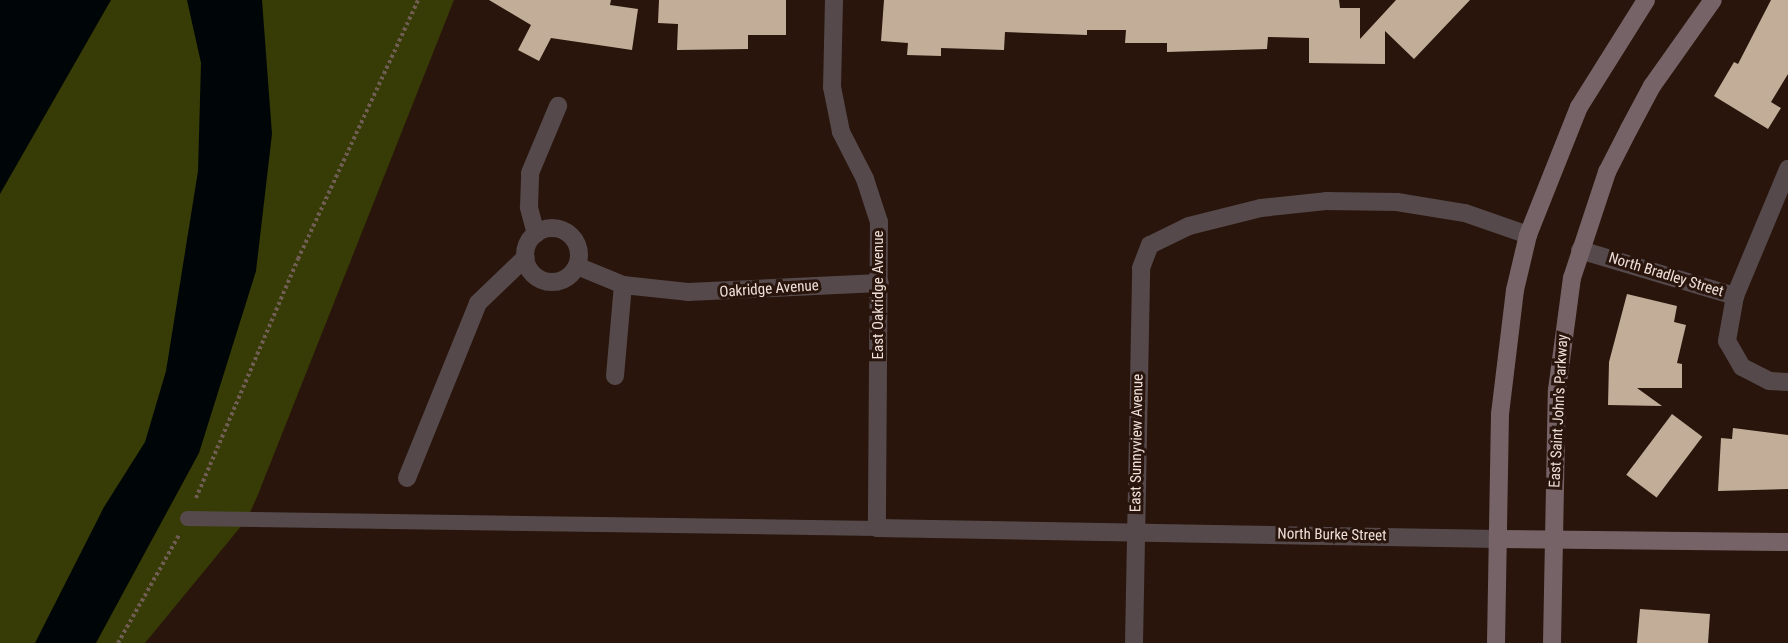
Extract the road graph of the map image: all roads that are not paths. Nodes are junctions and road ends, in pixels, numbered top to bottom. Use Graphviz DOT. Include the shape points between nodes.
graph roads {
  1 [pos="834,0"];
  2 [pos="1646,0"];
  3 [pos="1713,0"];
  4 [pos="558,106"];
  5 [pos="1788,169"];
  6 [pos="536,234"];
  7 [pos="1528,235"];
  8 [pos="1580,250"];
  9 [pos="526,257"];
  10 [pos="577,266"];
  11 [pos="880,283"];
  12 [pos="623,285"];
  13 [pos="1735,296"];
  14 [pos="615,376"];
  15 [pos="1788,382"];
  16 [pos="407,478"];
  17 [pos="187,518"];
  18 [pos="877,528"];
  19 [pos="1135,531"];
  20 [pos="1498,539"];
  21 [pos="1553,540"];
  22 [pos="1788,542"];
  23 [pos="1134,643"];
  24 [pos="1496,643"];
  25 [pos="1552,643"];
  1 -- 11 [label="street, East Oakridge Avenue" via="832,87 841,132 865,179 879,222"];
  2 -- 7 [label="main road" via="1579,107"];
  3 -- 8 [label="main road, East Saint John's Parkway" via="1652,86 1629,129 1607,172"];
  4 -- 6 [label="street" via="530,173 529,207"];
  5 -- 13 [label="street"];
  6 -- 9 [label="street"];
  6 -- 10 [label="street" via="552,228 569,234 578,249"];
  7 -- 19 [label="street, East Sunnyview Avenue" via="1466,213 1397,202 1326,201 1261,208 1220,218 1189,226 1150,245 1141,268"];
  7 -- 20 [label="main road" via="1505,354"];
  8 -- 13 [label="street, North Bradley Street"];
  8 -- 21 [label="main road, East Saint John's Parkway" via="1567,304 1557,390"];
  9 -- 10 [label="street" via="531,272 551,282 567,278"];
  9 -- 16 [label="street" via="478,303"];
  10 -- 12 [label="street, Oakridge Avenue"];
  11 -- 12 [label="street, Oakridge Avenue" via="726,293"];
  11 -- 18 [label="street, East Oakridge Avenue"];
  12 -- 14 [label="street" via="618,307"];
  13 -- 15 [label="street, North Bradley Street" via="1727,341 1742,367 1769,381"];
  17 -- 18 [label="lane"];
  18 -- 19 [label="street, North Burke Street"];
  19 -- 20 [label="street, North Burke Street"];
  19 -- 23 [label="street, East Sunnyview Avenue"];
  20 -- 21 [label="main road, North Burke Street"];
  20 -- 24 [label="main road"];
  21 -- 22 [label="main road, North Burke Street"];
  21 -- 25 [label="main road, East Saint John's Parkway"];
}
